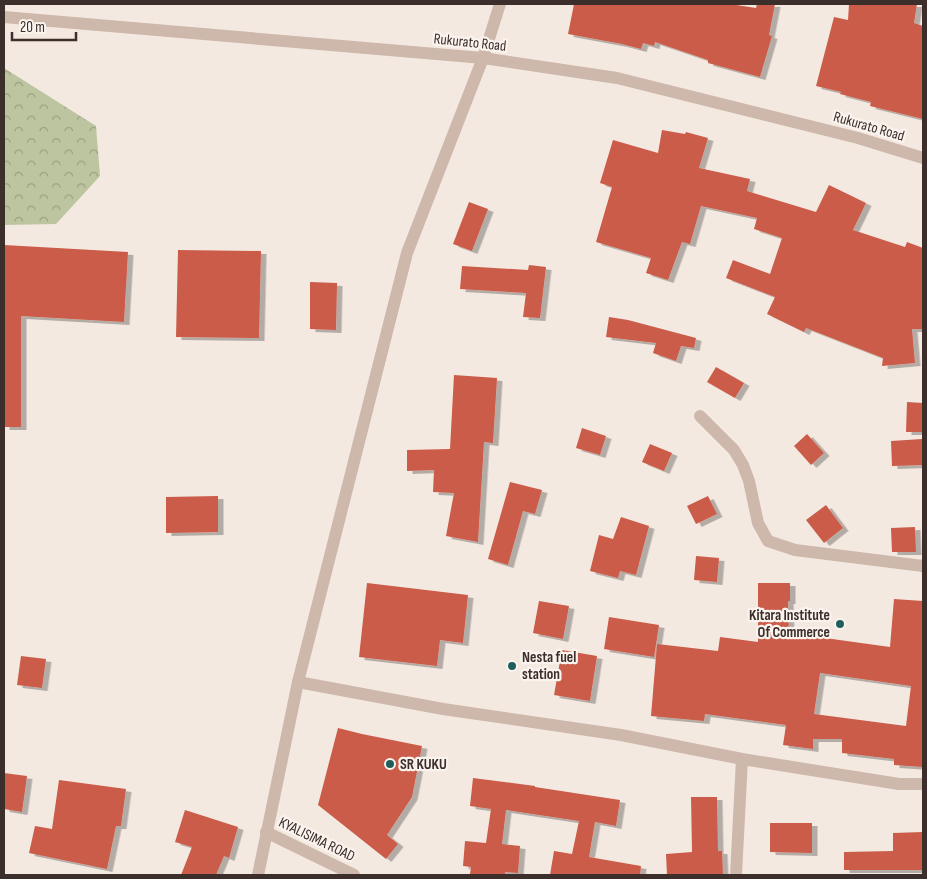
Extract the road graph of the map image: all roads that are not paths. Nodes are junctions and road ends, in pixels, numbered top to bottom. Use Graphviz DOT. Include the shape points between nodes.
graph roads {
  1 [pos="500,4"];
  2 [pos="4,17"];
  3 [pos="483,58"];
  4 [pos="923,158"];
  5 [pos="700,416"];
  6 [pos="923,566"];
  7 [pos="298,682"];
  8 [pos="742,759"];
  9 [pos="923,784"];
  10 [pos="266,832"];
  11 [pos="258,875"];
  12 [pos="354,875"];
  13 [pos="736,875"];
  1 -- 3 [label="street"];
  2 -- 3 [label="street, Rukurato Road"];
  3 -- 4 [label="street, Rukurato Road" via="617,78 858,138"];
  3 -- 7 [label="street" via="407,253"];
  5 -- 6 [label="street" via="734,450 743,465 758,523 768,542 795,550"];
  7 -- 8 [label="street" via="443,709 621,735"];
  7 -- 10 [label="street"];
  8 -- 9 [label="street" via="900,784"];
  8 -- 13 [label="street"];
  10 -- 11 [label="street"];
  10 -- 12 [label="street, KYALISIMA ROAD"];
}
